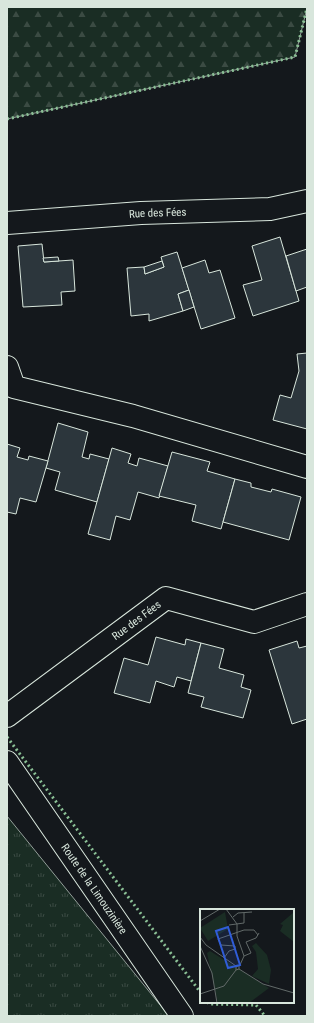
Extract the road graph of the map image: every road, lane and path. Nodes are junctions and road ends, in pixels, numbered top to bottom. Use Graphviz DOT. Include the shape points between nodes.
graph roads {
  1 [pos="307,201"];
  2 [pos="7,223"];
  3 [pos="7,367"];
  4 [pos="307,467"];
  5 [pos="307,604"];
  6 [pos="7,716"];
  7 [pos="7,762"];
  8 [pos="182,1016"];
  1 -- 2 [label="street, Rue des Fées" via="270,209 141,213"];
  3 -- 4 [label="street" via="14,387 133,416"];
  5 -- 6 [label="street, Rue des Fées" via="254,622 166,598"];
  7 -- 8 [label="street, Route de la Limouzinière"];
}
